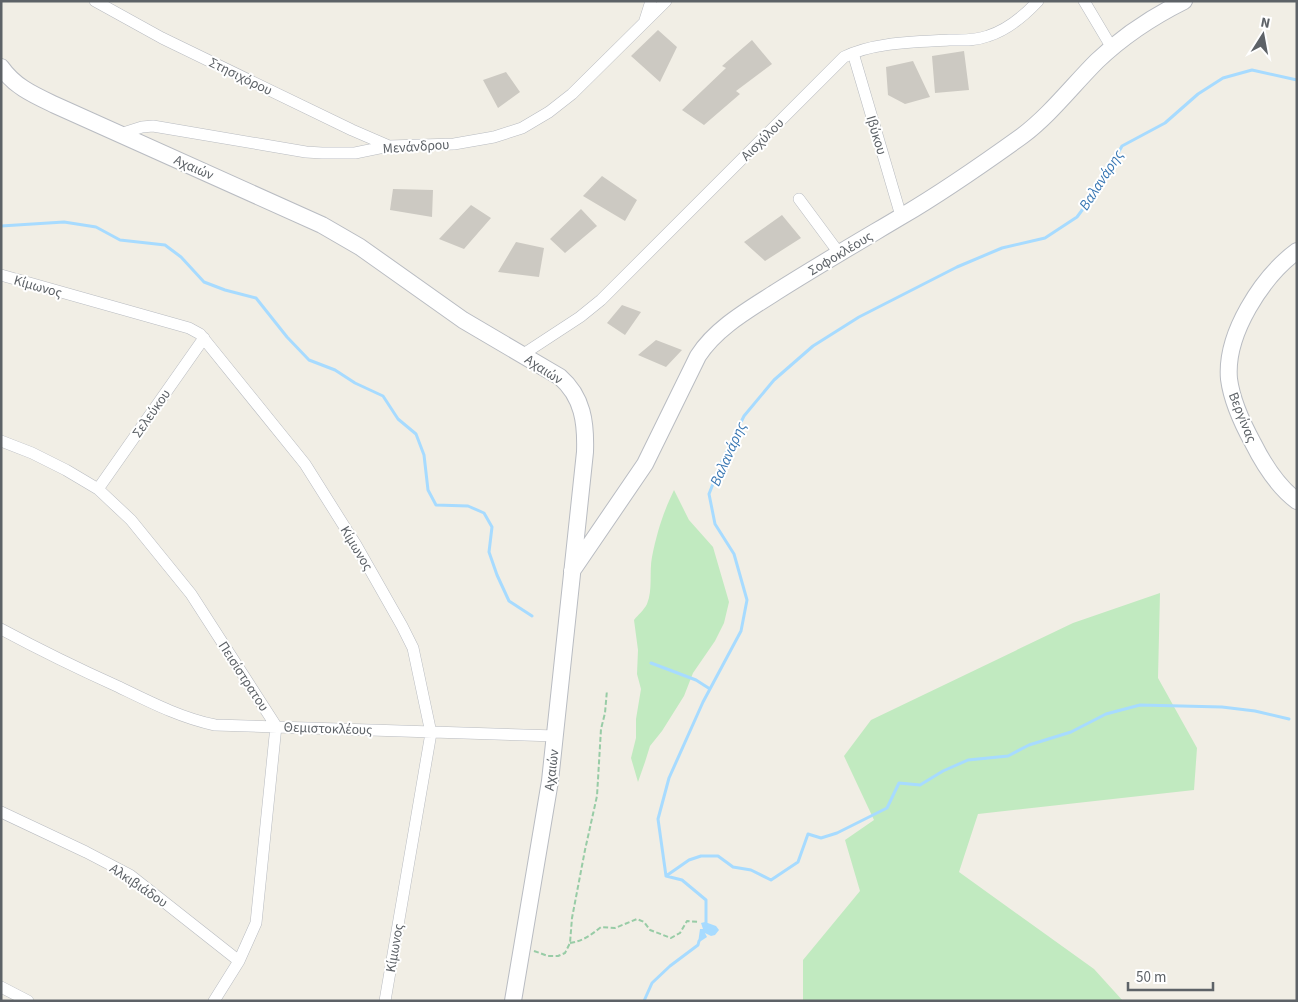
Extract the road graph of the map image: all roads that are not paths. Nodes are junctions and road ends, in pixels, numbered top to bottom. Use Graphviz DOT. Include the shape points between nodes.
graph roads {
  1 [pos="95,1"];
  2 [pos="652,1"];
  3 [pos="666,1"];
  4 [pos="1038,1"];
  5 [pos="1084,1"];
  6 [pos="1184,1"];
  7 [pos="643,24"];
  8 [pos="1112,48"];
  9 [pos="853,53"];
  10 [pos="1,67"];
  11 [pos="120,134"];
  12 [pos="389,146"];
  13 [pos="799,199"];
  14 [pos="901,216"];
  15 [pos="1297,251"];
  16 [pos="839,253"];
  17 [pos="1,275"];
  18 [pos="204,338"];
  19 [pos="522,355"];
  20 [pos="1,441"];
  21 [pos="98,489"];
  22 [pos="1297,501"];
  23 [pos="571,573"];
  24 [pos="1,629"];
  25 [pos="276,726"];
  26 [pos="431,733"];
  27 [pos="556,736"];
  28 [pos="1,812"];
  29 [pos="239,961"];
  30 [pos="1,987"];
  31 [pos="28,1001"];
  32 [pos="214,1001"];
  33 [pos="385,1001"];
  34 [pos="513,1001"];
  1 -- 12 [label="street, Στησιχόρου" via="170,42"];
  2 -- 7 [label="street"];
  3 -- 7 [label="street, Μενάνδρου"];
  4 -- 9 [label="street, Αισχύλου" via="1015,22 981,38 881,46"];
  5 -- 8 [label="street"];
  6 -- 8 [label="main road, Σοφοκλέους"];
  7 -- 12 [label="street, Μενάνδρου" via="572,94 522,128 466,142"];
  8 -- 14 [label="main road, Σοφοκλέους" via="1030,130"];
  9 -- 14 [label="street, Ιβύκου"];
  9 -- 19 [label="street, Αισχύλου" via="831,68 602,300"];
  10 -- 11 [label="main road, Αχαιών" via="29,92"];
  11 -- 12 [label="street, Μενάνδρου" via="153,126 322,153 355,153"];
  11 -- 19 [label="main road, Αχαιών" via="338,233 435,302"];
  13 -- 16 [label="street"];
  14 -- 16 [label="main road, Σοφοκλέους"];
  15 -- 22 [label="main road, Βεργίνας" via="1276,271 1251,304 1235,338 1229,371 1236,408 1255,447 1274,479"];
  16 -- 23 [label="main road, Σοφοκλέους" via="752,308 707,344 645,464"];
  17 -- 18 [label="street, Κίμωνος" via="189,328"];
  18 -- 21 [label="street, Σελεύκου"];
  18 -- 26 [label="street, Κίμωνος" via="300,457 397,616 413,648"];
  19 -- 23 [label="main road, Αχαιών" via="560,377 569,386 583,417 585,452"];
  20 -- 21 [label="street, Πεισίστρατου" via="66,470"];
  21 -- 25 [label="street, Πεισίστρατου" via="131,520 191,594"];
  23 -- 27 [label="main road, Αχαιών"];
  24 -- 25 [label="street, Θεμιστοκλέους" via="40,651 194,721 215,725"];
  25 -- 26 [label="street, Θεμιστοκλέους"];
  25 -- 29 [label="street, Πεισίστρατου" via="256,923"];
  26 -- 27 [label="street, Θεμιστοκλέους"];
  26 -- 33 [label="street, Κίμωνος"];
  27 -- 34 [label="main road, Αχαιών"];
  28 -- 29 [label="street, Αλκιβιάδου" via="130,875"];
  29 -- 32 [label="street, Πεισίστρατου"];
  30 -- 31 [label="street"];
}
